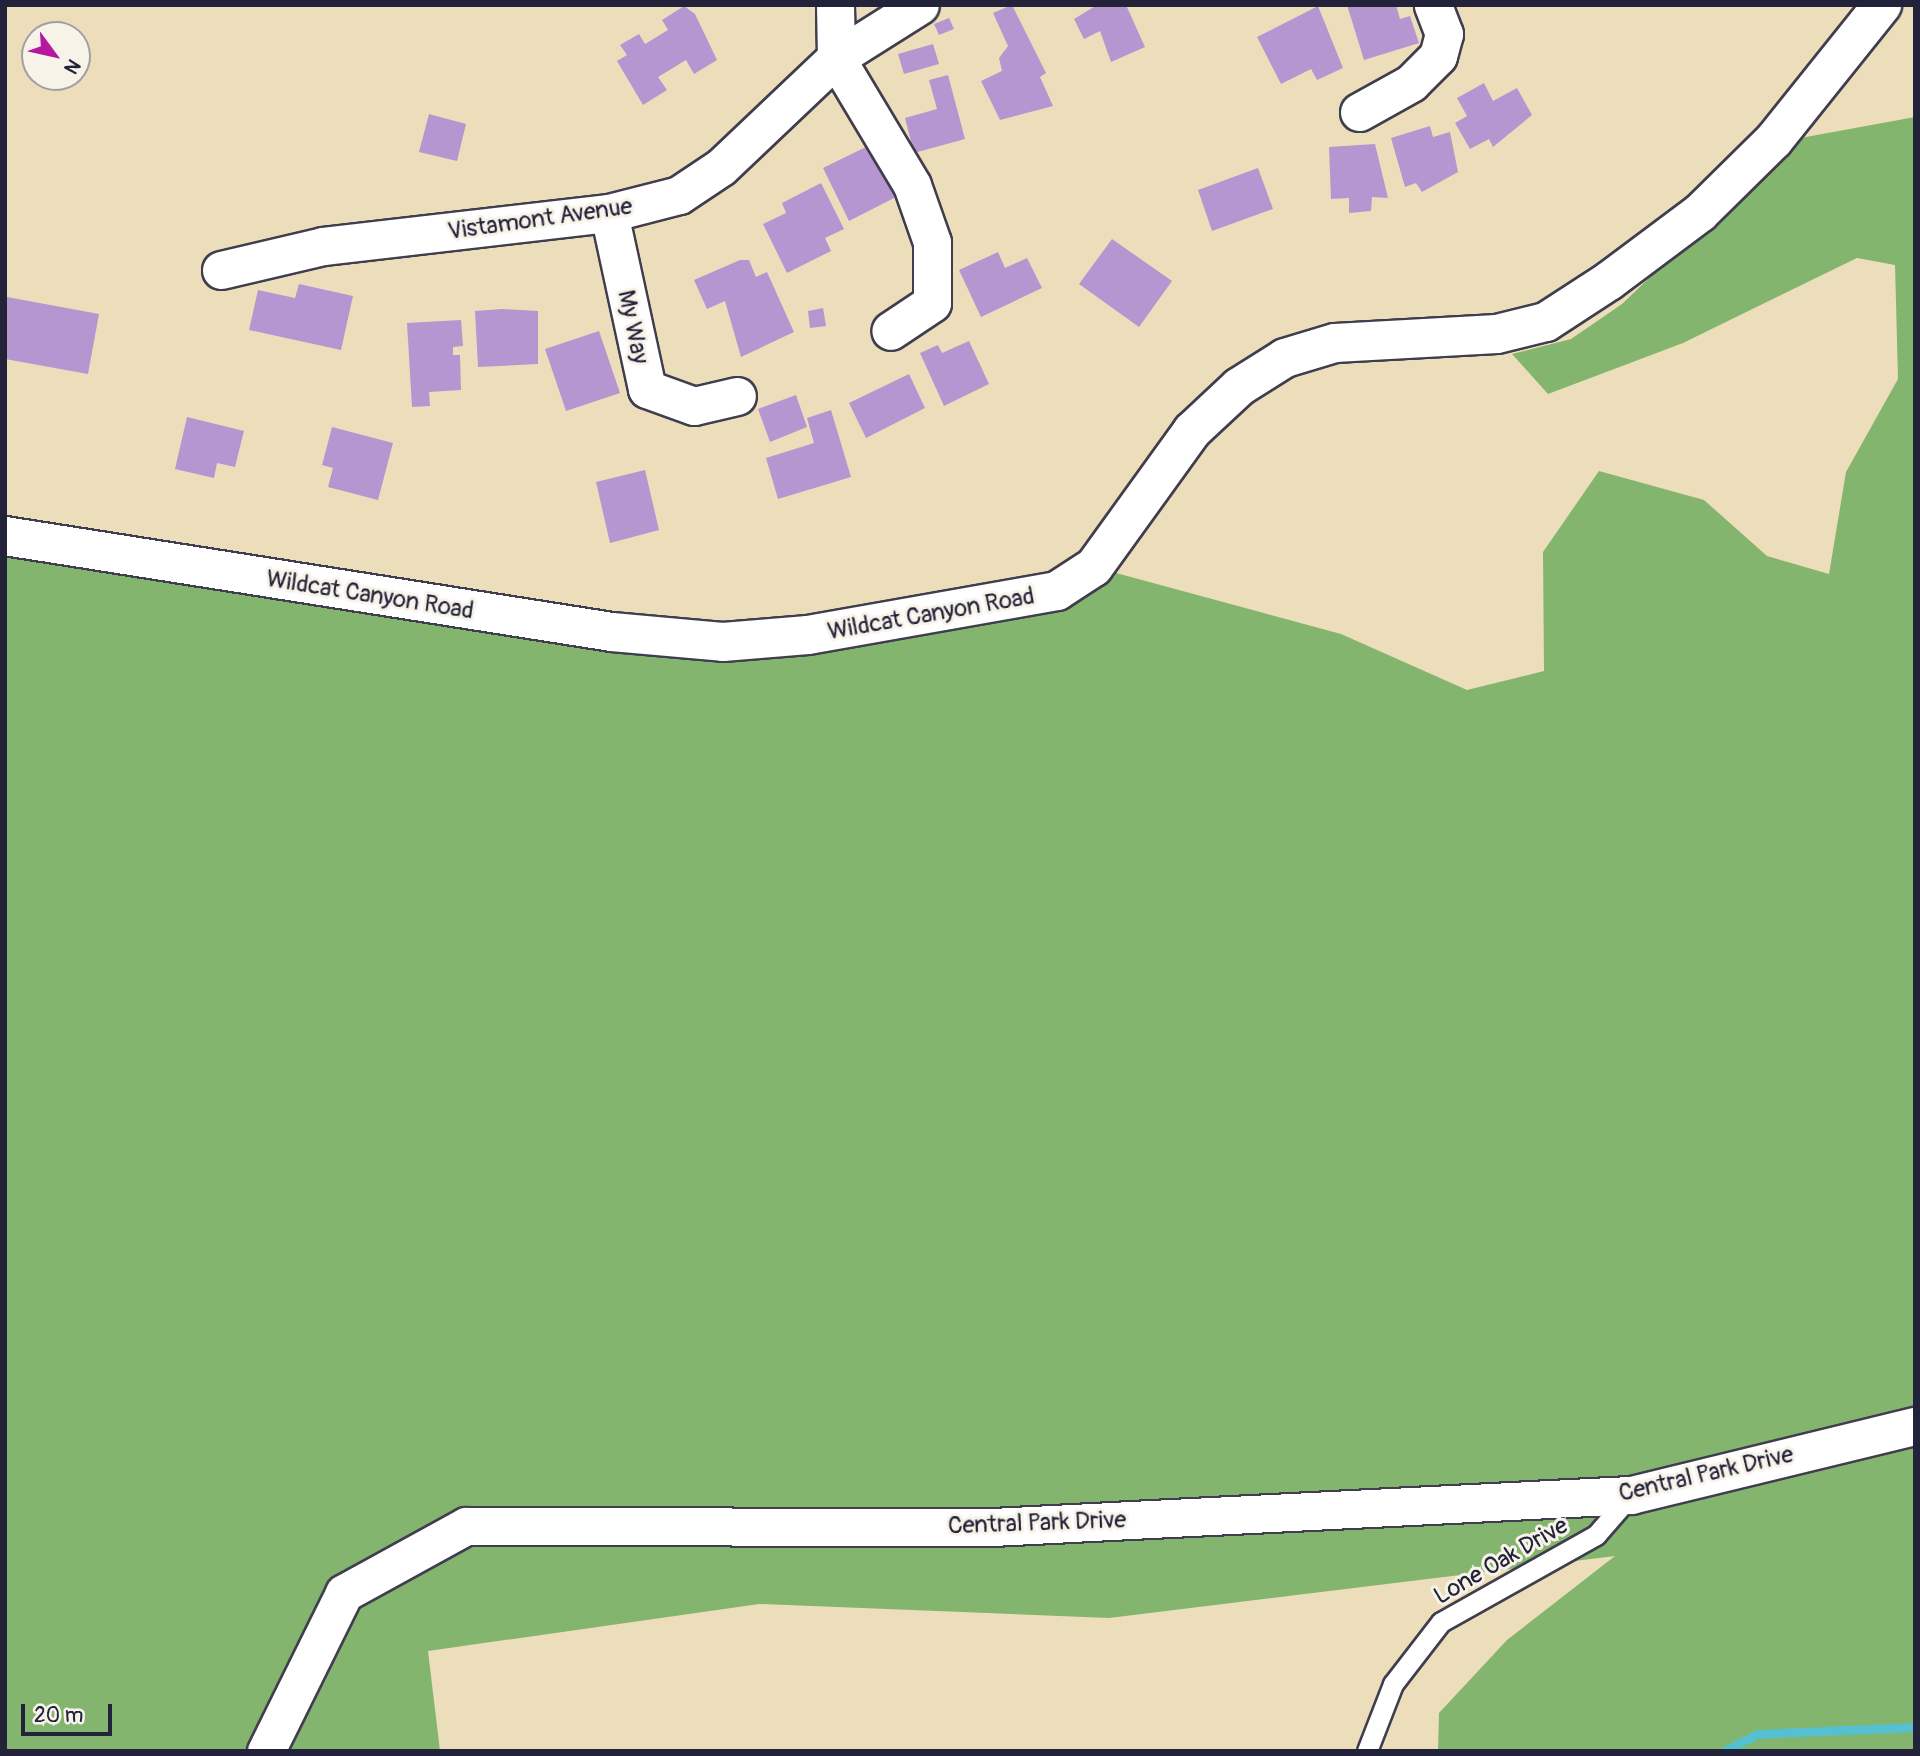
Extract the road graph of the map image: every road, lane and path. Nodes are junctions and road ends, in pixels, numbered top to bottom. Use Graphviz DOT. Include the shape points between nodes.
graph roads {
  1 [pos="835,5"];
  2 [pos="919,5"];
  3 [pos="1433,5"];
  4 [pos="1882,5"];
  5 [pos="836,58"];
  6 [pos="1359,112"];
  7 [pos="609,213"];
  8 [pos="221,270"];
  9 [pos="890,331"];
  10 [pos="737,397"];
  11 [pos="5,536"];
  12 [pos="1915,1426"];
  13 [pos="1631,1495"];
  14 [pos="266,1751"];
  15 [pos="1367,1751"];
  1 -- 5 [label="street"];
  2 -- 5 [label="street, Vistamont Avenue"];
  3 -- 6 [label="street" via="1444,34 1438,56 1411,83"];
  4 -- 11 [label="street, Wildcat Canyon Road" via="1774,140 1700,213 1609,282 1546,322 1497,334 1335,344 1285,358 1239,387 1192,431 1094,567 1057,592 808,635 723,642 612,632"];
  5 -- 7 [label="street, Vistamont Avenue" via="721,167 678,195"];
  5 -- 9 [label="street" via="912,186 932,242 932,303"];
  7 -- 8 [label="street, Vistamont Avenue" via="323,246"];
  7 -- 10 [label="street, My Way" via="647,389 694,406"];
  12 -- 13 [label="street, Central Park Drive"];
  13 -- 14 [label="street, Central Park Drive" via="992,1527 466,1526 344,1593"];
  13 -- 15 [label="lane, Lone Oak Drive" via="1596,1535 1441,1622 1393,1684"];
}
